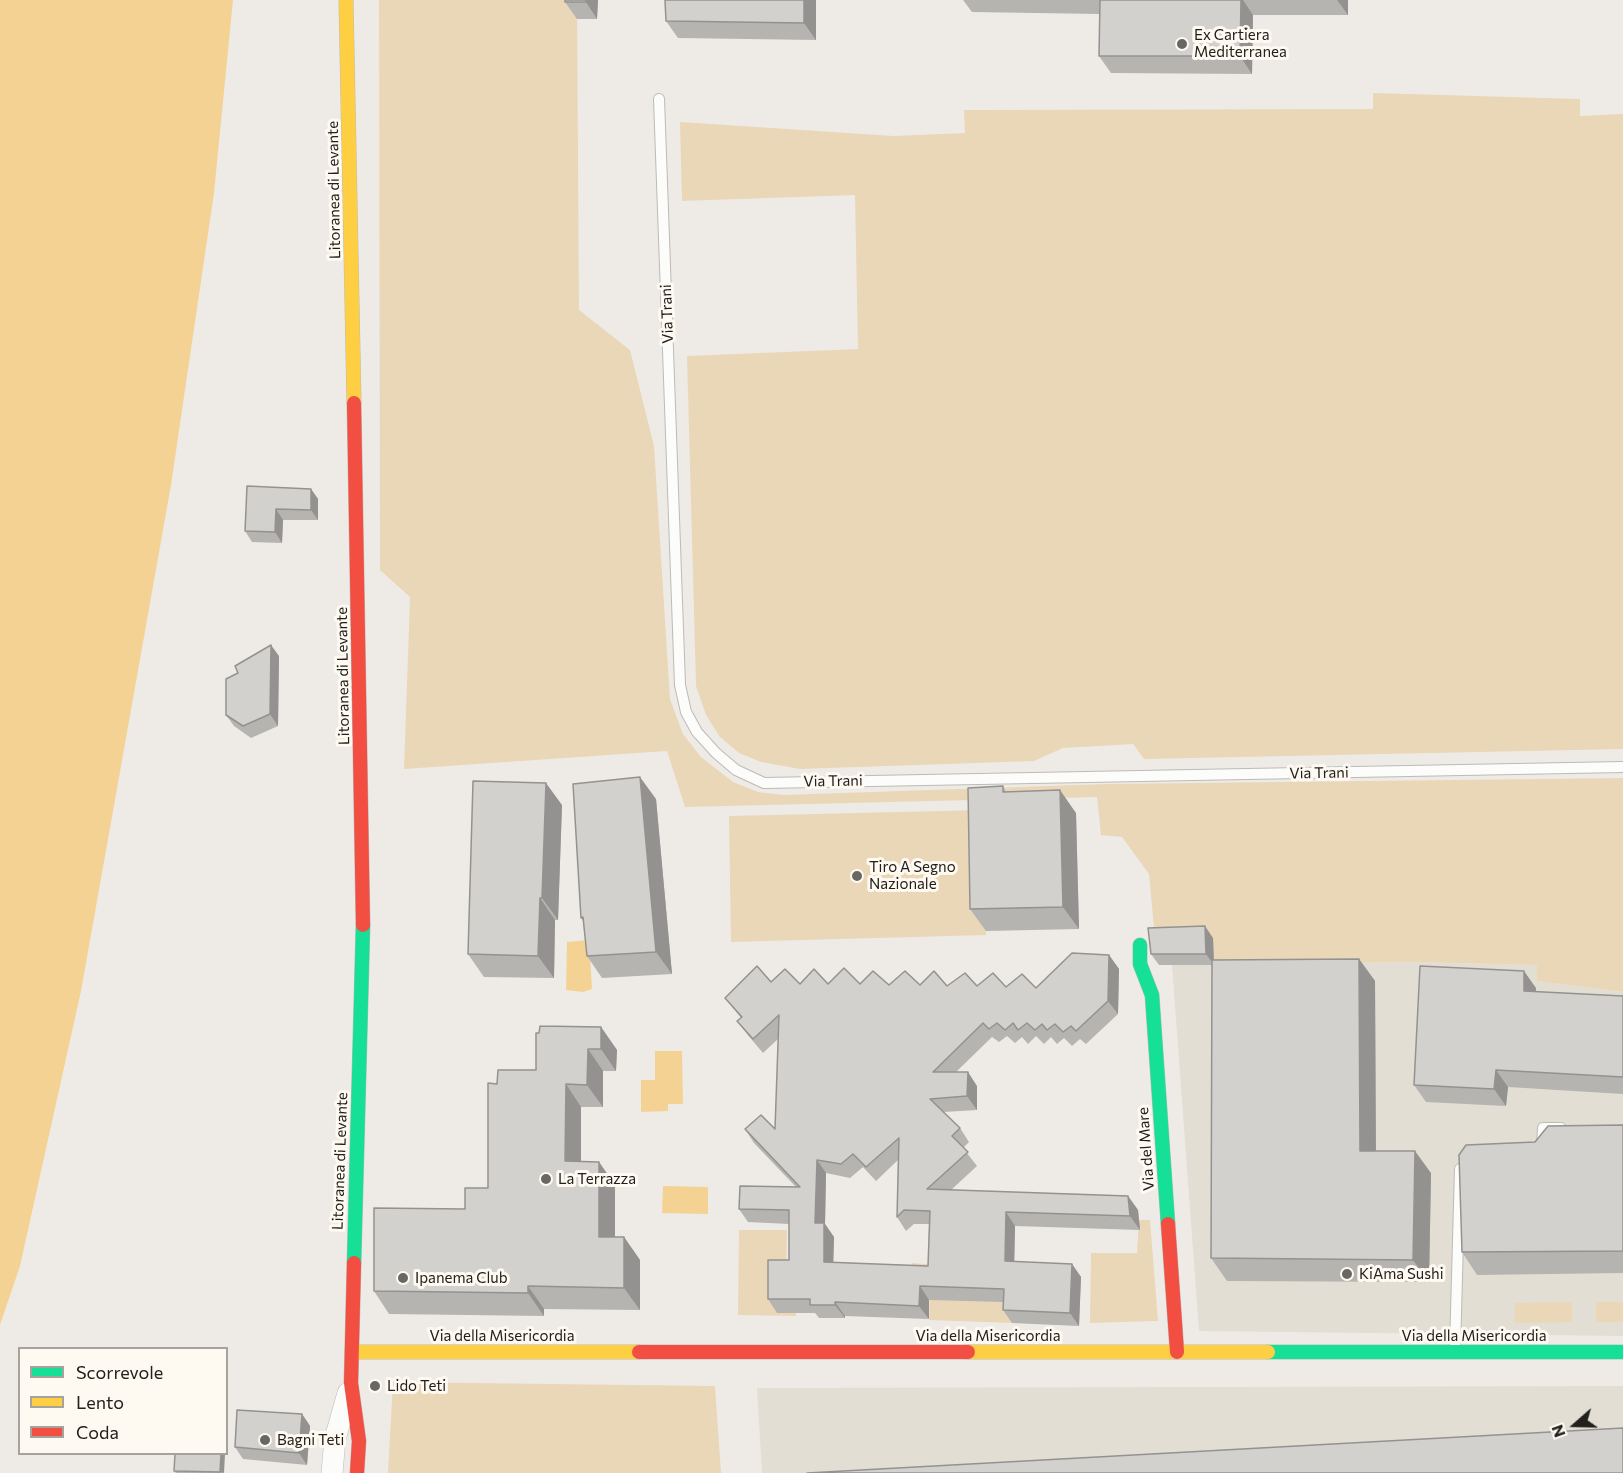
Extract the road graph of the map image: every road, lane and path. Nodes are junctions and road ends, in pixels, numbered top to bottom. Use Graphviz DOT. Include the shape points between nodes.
graph roads {
  1 [pos="346,0"];
  2 [pos="659,99"];
  3 [pos="1623,768"];
  4 [pos="1140,945"];
  5 [pos="1577,1127"];
  6 [pos="1541,1155"];
  7 [pos="1460,1157"];
  8 [pos="352,1352"];
  9 [pos="1177,1352"];
  10 [pos="1455,1352"];
  11 [pos="1623,1352"];
  12 [pos="351,1383"];
  13 [pos="332,1473"];
  14 [pos="357,1473"];
  1 -- 8 [label="street, Litoranea di Levante" via="363,933"];
  2 -- 3 [label="lane, Via Trani" via="680,685 686,712 698,732 736,770 764,783"];
  4 -- 9 [label="street, Via del Mare" via="1140,964 1152,995"];
  5 -- 6 [label="lane" via="1543,1128"];
  7 -- 10 [label="lane"];
  8 -- 9 [label="street, Via della Misericordia"];
  8 -- 12 [label="street, Litoranea di Levante"];
  9 -- 10 [label="street, Via della Misericordia"];
  10 -- 11 [label="street, Via della Misericordia"];
  12 -- 13 [label="street" via="335,1439"];
  12 -- 14 [label="street, Litoranea di Levante" via="359,1441"];
}
